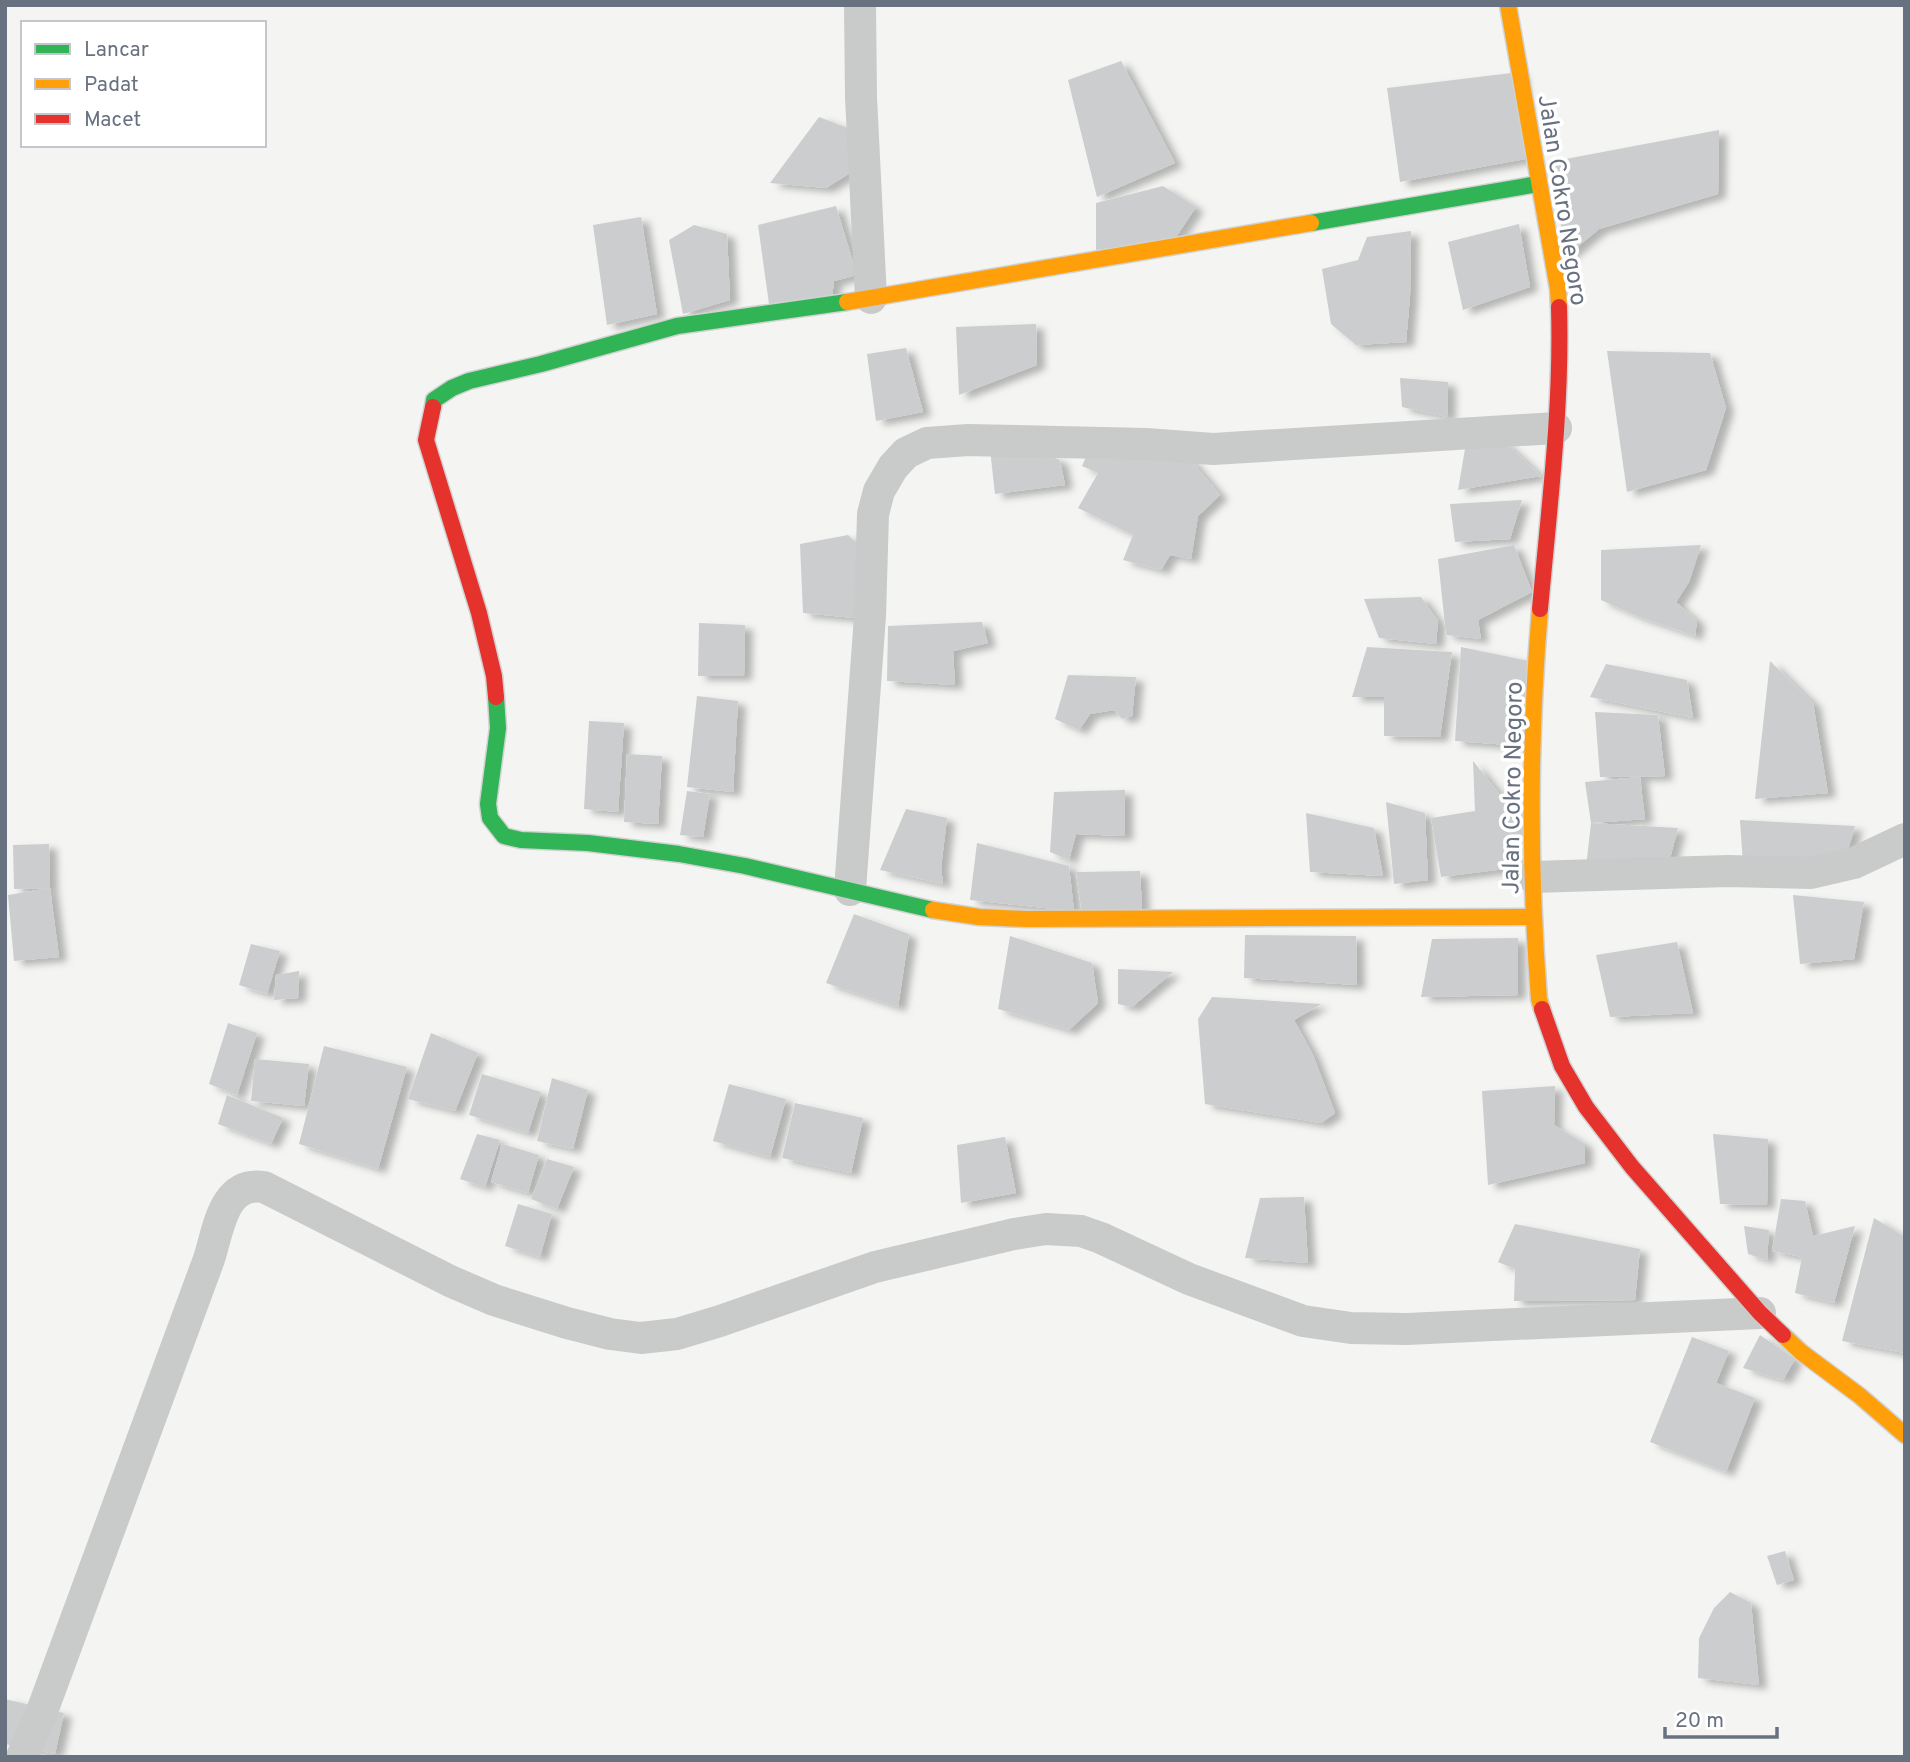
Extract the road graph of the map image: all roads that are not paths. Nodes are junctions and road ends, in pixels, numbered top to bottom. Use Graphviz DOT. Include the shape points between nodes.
graph roads {
  1 [pos="860,5"];
  2 [pos="1508,5"];
  3 [pos="1538,184"];
  4 [pos="871,298"];
  5 [pos="1556,428"];
  6 [pos="1905,839"];
  7 [pos="1533,877"];
  8 [pos="850,890"];
  9 [pos="1534,917"];
  10 [pos="1760,1313"];
  11 [pos="1905,1435"];
  12 [pos="22,1757"];
  1 -- 4 [label="street"];
  2 -- 3 [label="street, Jalan Cokro Negoro"];
  3 -- 4 [label="street"];
  3 -- 5 [label="street, Jalan Cokro Negoro" via="1558,289"];
  4 -- 8 [label="street" via="677,326 469,382 434,400 426,440 494,676 498,728 488,803 497,829 521,840 679,854"];
  5 -- 7 [label="street, Jalan Cokro Negoro" via="1532,747"];
  5 -- 8 [label="street" via="1213,449 968,440 927,443 906,453 879,491 873,514"];
  6 -- 7 [label="street" via="1854,863 1811,873"];
  7 -- 9 [label="street, Jalan Cokro Negoro"];
  8 -- 9 [label="street" via="930,910 1025,919"];
  9 -- 10 [label="street, Jalan Cokro Negoro" via="1539,999 1562,1066 1586,1107 1632,1167"];
  10 -- 11 [label="street, Jalan Cokro Negoro"];
  10 -- 12 [label="street" via="1351,1328 1303,1321 1189,1279 1081,1231 1046,1229 875,1267 720,1321 677,1334 641,1338 610,1334 494,1300 264,1187 245,1186 227,1203"];
}
